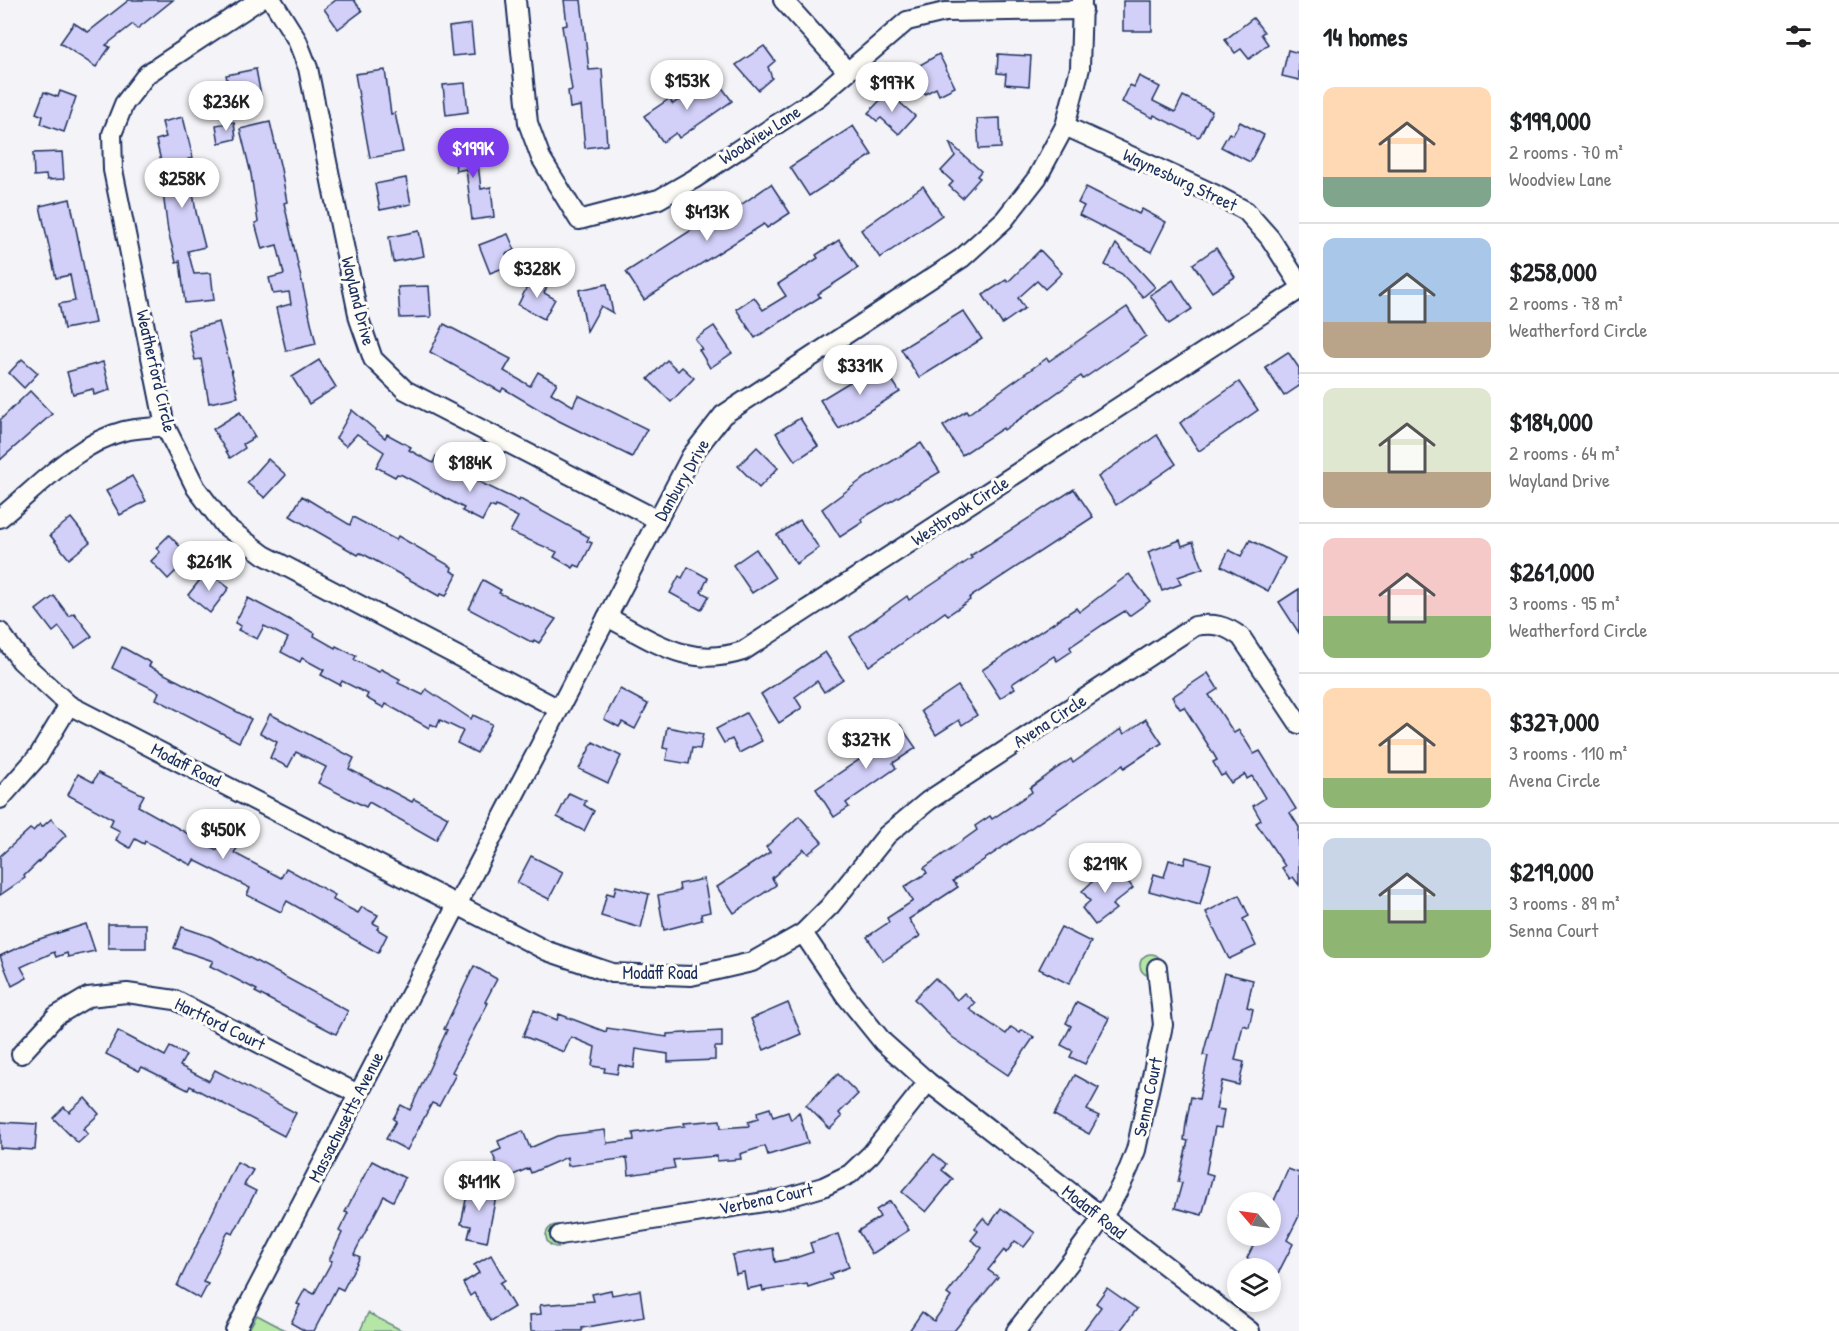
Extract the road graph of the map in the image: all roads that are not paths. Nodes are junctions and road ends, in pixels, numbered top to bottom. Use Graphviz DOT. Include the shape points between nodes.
graph roads {
  1 [pos="259,0"];
  2 [pos="272,0"];
  3 [pos="516,0"];
  4 [pos="783,0"];
  5 [pos="1082,5"];
  6 [pos="848,71"];
  7 [pos="1065,126"];
  8 [pos="1299,283"];
  9 [pos="1299,290"];
  10 [pos="165,426"];
  11 [pos="0,518"];
  12 [pos="658,520"];
  13 [pos="607,617"];
  14 [pos="0,632"];
  15 [pos="69,705"];
  16 [pos="559,709"];
  17 [pos="1299,724"];
  18 [pos="0,799"];
  19 [pos="457,904"];
  20 [pos="803,933"];
  21 [pos="1157,968"];
  22 [pos="21,1054"];
  23 [pos="928,1082"];
  24 [pos="358,1094"];
  25 [pos="1102,1219"];
  26 [pos="560,1235"];
  27 [pos="235,1331"];
  28 [pos="1016,1331"];
  29 [pos="1250,1331"];
  1 -- 10 [label="street, Weatherford Circle" via="147,74 124,104 112,134 113,170"];
  2 -- 12 [label="street, Wayland Drive" via="297,40 308,68 359,319 373,359 405,390"];
  3 -- 6 [label="street, Woodview Lane" via="528,123 541,158 579,220 668,194 818,97"];
  4 -- 6 [label="street"];
  5 -- 6 [label="street, Woodview Lane" via="927,14 892,31"];
  5 -- 7 [label="street, Danbury Drive" via="1080,68"];
  7 -- 8 [label="street, Waynesburg Street" via="1246,212 1270,238"];
  7 -- 12 [label="street, Danbury Drive" via="1037,178 1004,220 962,258 723,415 691,456"];
  9 -- 13 [label="street, Westbrook Circle" via="743,651 719,657 685,655"];
  10 -- 11 [label="street" via="124,431 99,441"];
  10 -- 16 [label="street, Weatherford Circle" via="196,488 224,525 264,555"];
  12 -- 13 [label="street, Danbury Drive"];
  13 -- 16 [label="street, Danbury Drive"];
  14 -- 15 [label="street, Modaff Road" via="21,661"];
  15 -- 18 [label="street" via="39,755"];
  15 -- 19 [label="street, Modaff Road"];
  16 -- 19 [label="street, Danbury Drive"];
  17 -- 20 [label="street, Avena Circle" via="1241,637 1212,623 1195,626 928,801 887,835"];
  19 -- 20 [label="street, Modaff Road" via="547,951 612,973 691,976 752,962"];
  19 -- 24 [label="street, Massachusetts Avenue"];
  20 -- 23 [label="street, Modaff Road" via="883,1042"];
  21 -- 25 [label="street, Senna Court" via="1163,1025 1142,1128 1129,1171"];
  22 -- 24 [label="street, Hartford Court" via="56,1016 88,997 127,993 175,1000"];
  23 -- 25 [label="street, Modaff Road"];
  23 -- 26 [label="street, Verbena Court" via="871,1154 850,1174 823,1187 782,1199"];
  24 -- 27 [label="street, Massachusetts Avenue"];
  25 -- 28 [label="street, Senna Court"];
  25 -- 29 [label="street, Modaff Road"];
}
